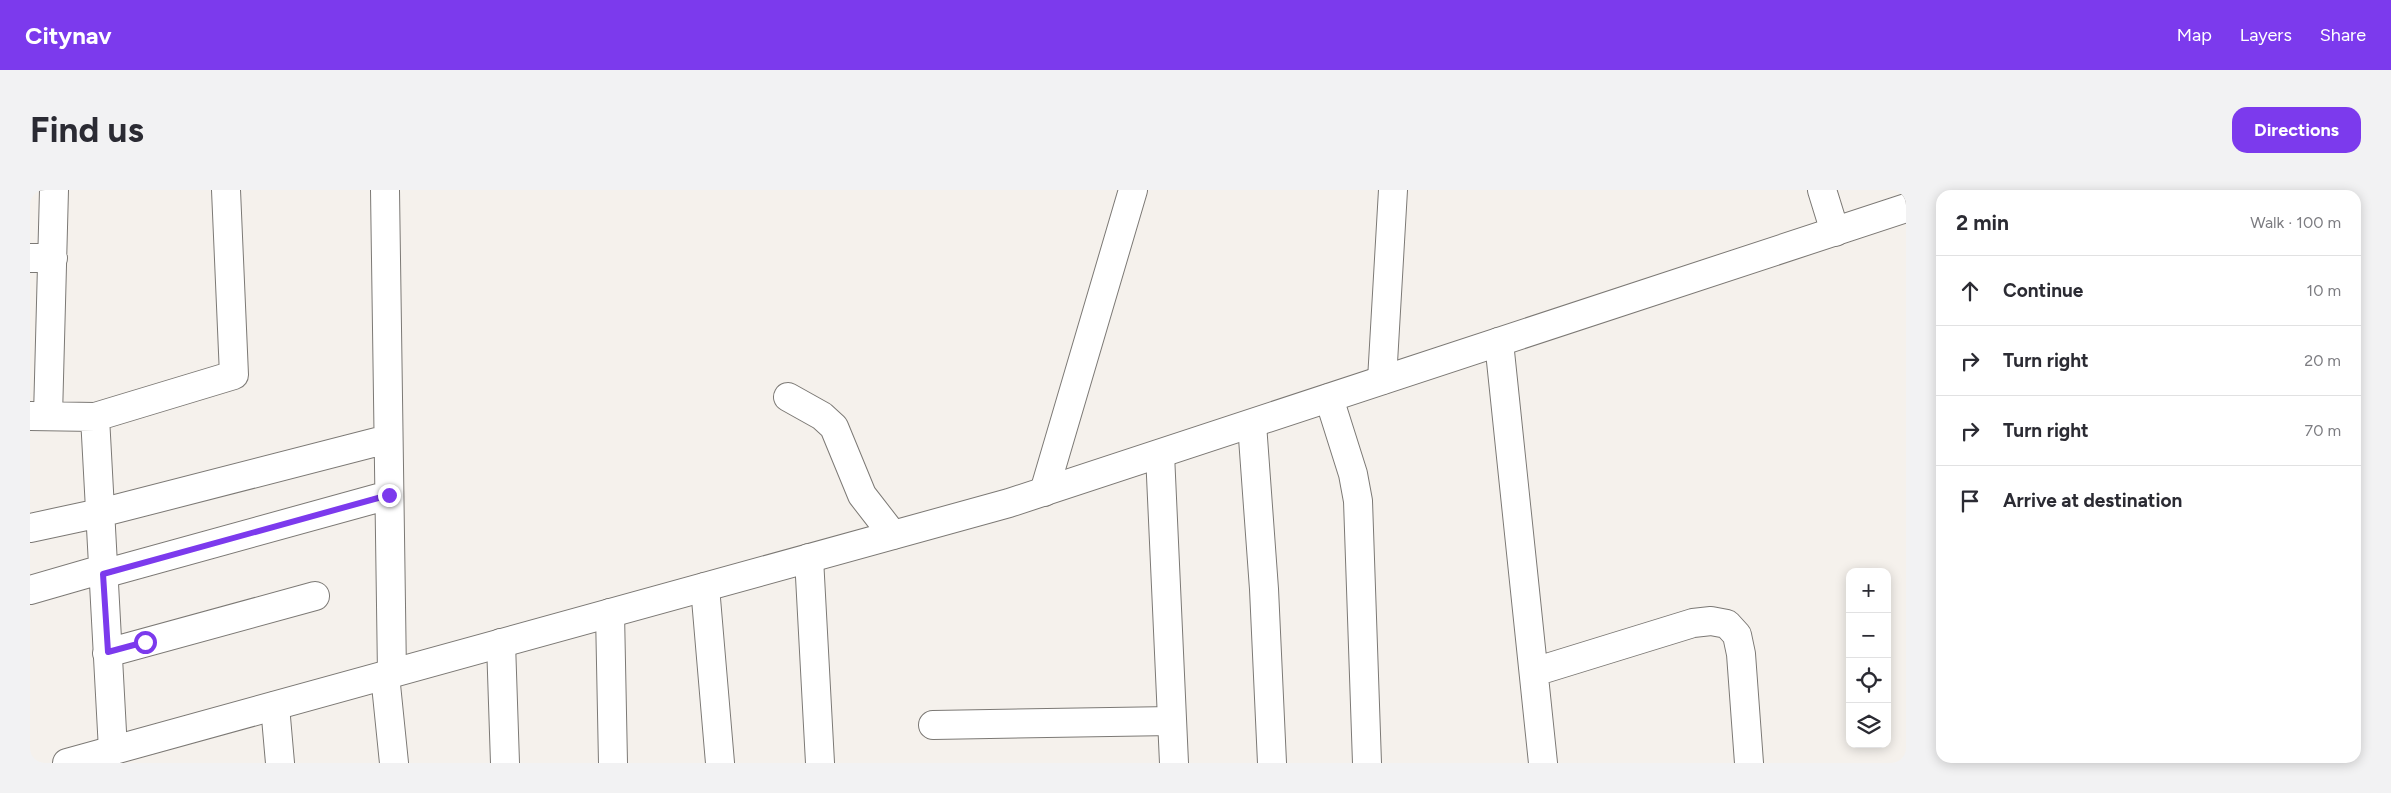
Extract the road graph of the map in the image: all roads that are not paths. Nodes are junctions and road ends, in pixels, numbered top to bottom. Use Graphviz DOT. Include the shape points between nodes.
graph roads {
  1 [pos="54,190"];
  2 [pos="226,190"];
  3 [pos="385,190"];
  4 [pos="1133,190"];
  5 [pos="1393,190"];
  6 [pos="1822,190"];
  7 [pos="1906,208"];
  8 [pos="1835,232"];
  9 [pos="42,258"];
  10 [pos="1499,342"];
  11 [pos="1382,380"];
  12 [pos="788,397"];
  13 [pos="1328,398"];
  14 [pos="39,416"];
  15 [pos="95,417"];
  16 [pos="1252,424"];
  17 [pos="388,439"];
  18 [pos="1160,454"];
  19 [pos="1044,492"];
  20 [pos="389,495"];
  21 [pos="100,513"];
  22 [pos="30,528"];
  23 [pos="893,535"];
  24 [pos="809,558"];
  25 [pos="103,571"];
  26 [pos="705,587"];
  27 [pos="30,590"];
  28 [pos="315,596"];
  29 [pos="610,613"];
  30 [pos="500,643"];
  31 [pos="108,652"];
  32 [pos="1534,672"];
  33 [pos="388,675"];
  34 [pos="275,706"];
  35 [pos="1172,721"];
  36 [pos="933,725"];
  37 [pos="113,750"];
  38 [pos="67,763"];
  39 [pos="280,763"];
  40 [pos="394,763"];
  41 [pos="505,763"];
  42 [pos="613,763"];
  43 [pos="720,763"];
  44 [pos="820,763"];
  45 [pos="1174,763"];
  46 [pos="1272,763"];
  47 [pos="1367,763"];
  48 [pos="1543,763"];
  49 [pos="1749,763"];
  1 -- 9 [label="street"];
  2 -- 15 [label="street" via="234,375"];
  3 -- 17 [label="street"];
  4 -- 19 [label="street"];
  5 -- 11 [label="street"];
  6 -- 8 [label="street"];
  7 -- 8 [label="street"];
  8 -- 10 [label="street"];
  9 -- 14 [label="street"];
  10 -- 11 [label="street"];
  10 -- 32 [label="street"];
  11 -- 13 [label="street"];
  12 -- 23 [label="street" via="822,416 834,427 862,495"];
  13 -- 16 [label="street"];
  13 -- 47 [label="street" via="1358,501"];
  14 -- 15 [label="street"];
  15 -- 21 [label="street"];
  16 -- 18 [label="street"];
  16 -- 46 [label="street"];
  17 -- 20 [label="street"];
  17 -- 21 [label="street"];
  18 -- 19 [label="street"];
  18 -- 35 [label="street"];
  19 -- 23 [label="street"];
  20 -- 25 [label="street"];
  20 -- 33 [label="street"];
  21 -- 22 [label="street"];
  21 -- 25 [label="street"];
  23 -- 24 [label="street"];
  24 -- 26 [label="street"];
  24 -- 44 [label="street"];
  25 -- 27 [label="street"];
  25 -- 31 [label="street"];
  26 -- 29 [label="street"];
  26 -- 43 [label="street"];
  28 -- 31 [label="street"];
  29 -- 30 [label="street"];
  29 -- 42 [label="street"];
  30 -- 33 [label="street"];
  30 -- 41 [label="street"];
  31 -- 37 [label="street"];
  32 -- 48 [label="street"];
  32 -- 49 [label="street" via="1693,623 1711,621 1727,624 1737,634 1741,654"];
  33 -- 34 [label="street"];
  33 -- 40 [label="street"];
  34 -- 37 [label="street"];
  34 -- 39 [label="street"];
  35 -- 36 [label="street"];
  35 -- 45 [label="street"];
  37 -- 38 [label="street"];
}
